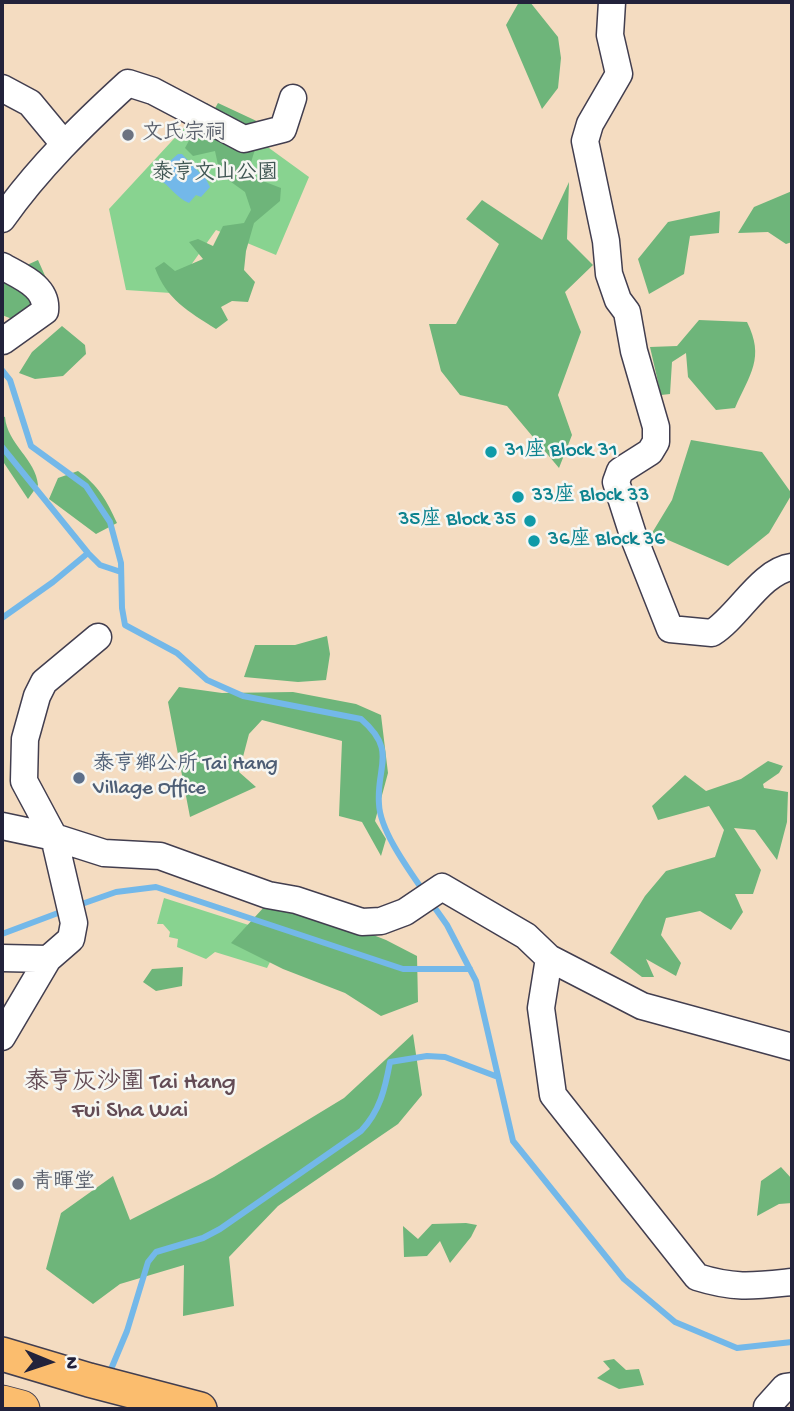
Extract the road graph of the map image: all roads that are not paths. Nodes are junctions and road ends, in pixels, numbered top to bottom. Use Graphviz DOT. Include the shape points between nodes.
graph roads {
  1 [pos="611,2"];
  2 [pos="2,88"];
  3 [pos="293,98"];
  4 [pos="64,144"];
  5 [pos="2,219"];
  6 [pos="2,266"];
  7 [pos="2,341"];
  8 [pos="792,567"];
  9 [pos="98,638"];
  10 [pos="2,826"];
  11 [pos="54,838"];
  12 [pos="2,958"];
  13 [pos="48,958"];
  14 [pos="549,958"];
  15 [pos="2,1037"];
  16 [pos="792,1047"];
  17 [pos="792,1282"];
  18 [pos="2,1354"];
  19 [pos="792,1386"];
  20 [pos="2,1404"];
  21 [pos="767,1407"];
  22 [pos="21,1409"];
  23 [pos="200,1409"];
  1 -- 8 [label="street" via="610,35 619,74 585,141 609,274 627,312 656,427 656,442 650,452 620,471 619,493 670,629 712,633 758,588 783,568"];
  2 -- 4 [label="street" via="30,103"];
  3 -- 4 [label="street" via="283,129 244,139 153,91 128,83"];
  4 -- 5 [label="street"];
  6 -- 7 [label="street" via="35,284 46,303 45,311"];
  9 -- 11 [label="street" via="44,682 25,739 24,781"];
  10 -- 11 [label="street"];
  11 -- 13 [label="street" via="71,910 71,939"];
  11 -- 14 [label="street" via="104,853 160,856 268,895 362,922 405,912 442,887 526,936"];
  12 -- 13 [label="street"];
  13 -- 15 [label="street"];
  14 -- 16 [label="street" via="642,1006"];
  14 -- 17 [label="street" via="541,1008 553,1095 697,1277 723,1286"];
  18 -- 23 [label="main road"];
  19 -- 21 [label="street" via="775,1395"];
  20 -- 22 [label="highway"];
}
